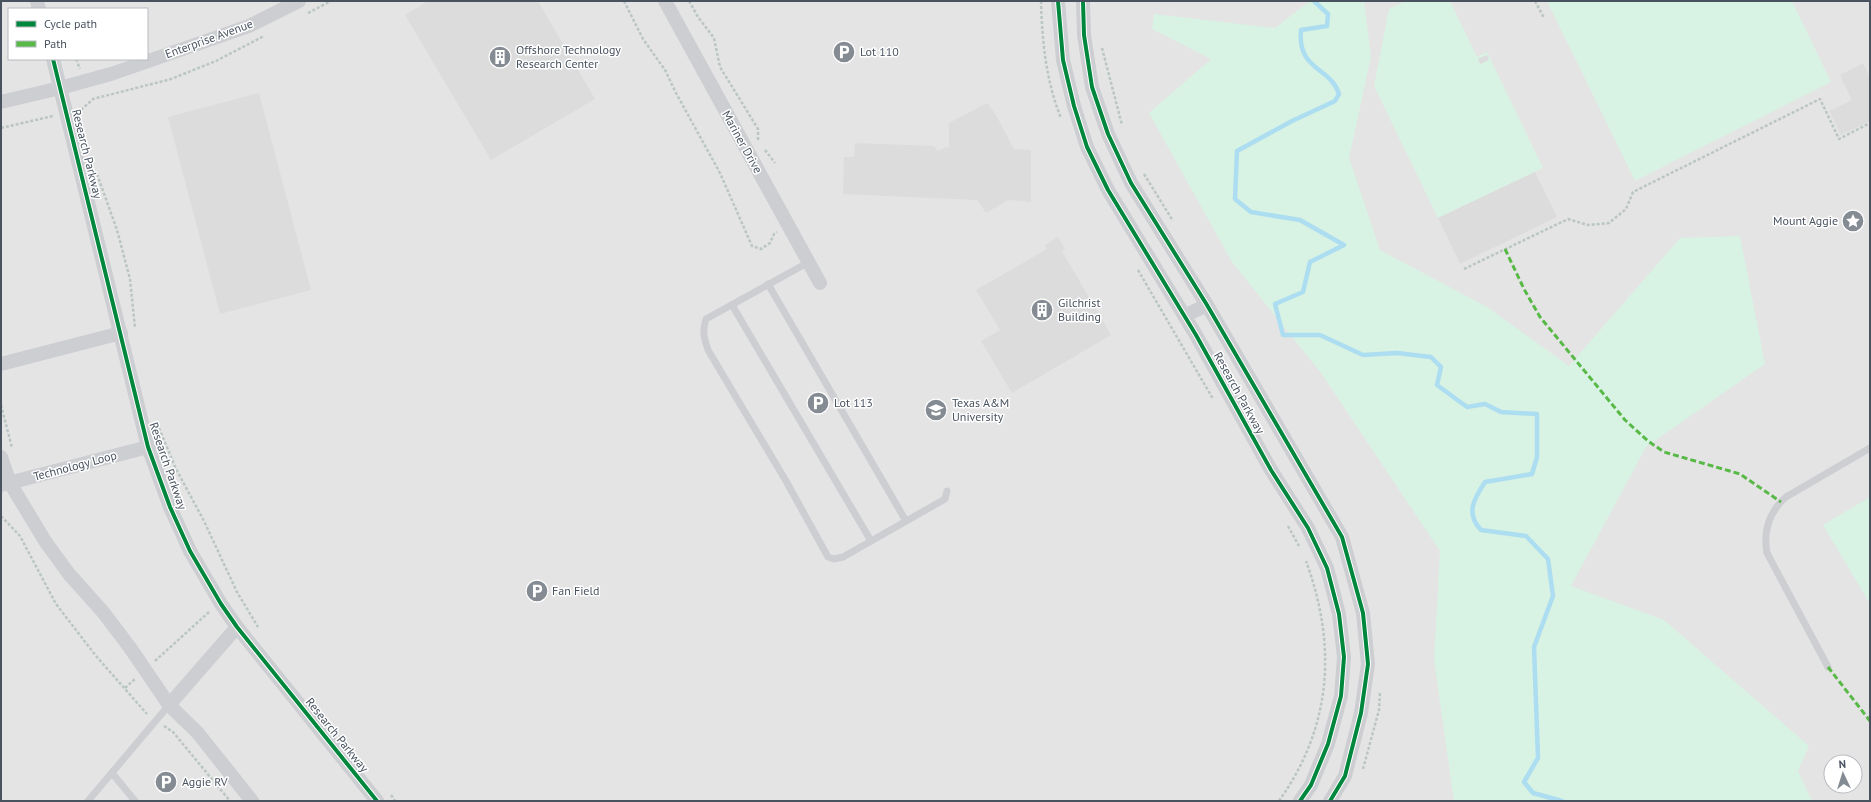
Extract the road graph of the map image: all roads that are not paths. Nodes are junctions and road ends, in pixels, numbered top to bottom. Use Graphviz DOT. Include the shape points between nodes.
graph roads {
  1 [pos="299,1"];
  2 [pos="665,1"];
  3 [pos="1058,1"];
  4 [pos="1083,1"];
  5 [pos="53,60"];
  6 [pos="1092,87"];
  7 [pos="60,88"];
  8 [pos="1070,92"];
  9 [pos="1,102"];
  10 [pos="809,262"];
  11 [pos="820,283"];
  12 [pos="768,284"];
  13 [pos="1206,304"];
  14 [pos="732,305"];
  15 [pos="1184,316"];
  16 [pos="121,333"];
  17 [pos="1,364"];
  18 [pos="148,447"];
  19 [pos="1870,448"];
  20 [pos="7,455"];
  21 [pos="5,484"];
  22 [pos="947,492"];
  23 [pos="906,521"];
  24 [pos="871,541"];
  25 [pos="237,627"];
  26 [pos="1828,667"];
  27 [pos="169,705"];
  28 [pos="112,773"];
  29 [pos="381,796"];
  30 [pos="88,801"];
  31 [pos="135,801"];
  32 [pos="252,801"];
  33 [pos="1300,801"];
  34 [pos="1330,801"];
  1 -- 7 [label="street, Enterprise Avenue" via="250,26 111,74"];
  2 -- 10 [label="street, Mariner Drive"];
  3 -- 8 [label="street, Research Parkway" via="1062,60"];
  4 -- 6 [label="street, Research Parkway" via="1084,35"];
  5 -- 7 [label="street, Research Parkway"];
  6 -- 8 [label="street"];
  6 -- 13 [label="street, Research Parkway" via="1108,134 1131,183"];
  7 -- 9 [label="street, Enterprise Avenue"];
  7 -- 16 [label="street, Research Parkway"];
  8 -- 15 [label="street, Research Parkway" via="1087,147 1108,190"];
  10 -- 11 [label="street, Mariner Drive"];
  10 -- 12 [label="lane"];
  12 -- 14 [label="lane"];
  12 -- 23 [label="lane"];
  13 -- 15 [label="street"];
  13 -- 34 [label="street, Research Parkway" via="1342,537 1363,613 1368,664 1361,713 1345,776"];
  14 -- 24 [label="lane"];
  14 -- 24 [label="lane" via="706,319 703,335 708,350 828,557 843,557"];
  15 -- 33 [label="street, Research Parkway" via="1271,470 1308,528 1327,568 1339,614 1344,657 1341,696 1328,744 1311,785"];
  16 -- 17 [label="street"];
  16 -- 18 [label="street, Research Parkway"];
  18 -- 21 [label="street, Technology Loop"];
  18 -- 25 [label="street, Research Parkway" via="170,507 190,551"];
  19 -- 26 [label="lane" via="1786,498 1777,505 1767,526 1767,553"];
  20 -- 21 [label="street"];
  21 -- 27 [label="street" via="45,542 102,612"];
  22 -- 23 [label="lane" via="944,499"];
  23 -- 24 [label="lane"];
  25 -- 27 [label="street"];
  25 -- 29 [label="street, Research Parkway"];
  27 -- 28 [label="lane"];
  27 -- 32 [label="street" via="197,732"];
  28 -- 30 [label="lane"];
  28 -- 31 [label="lane"];
}
